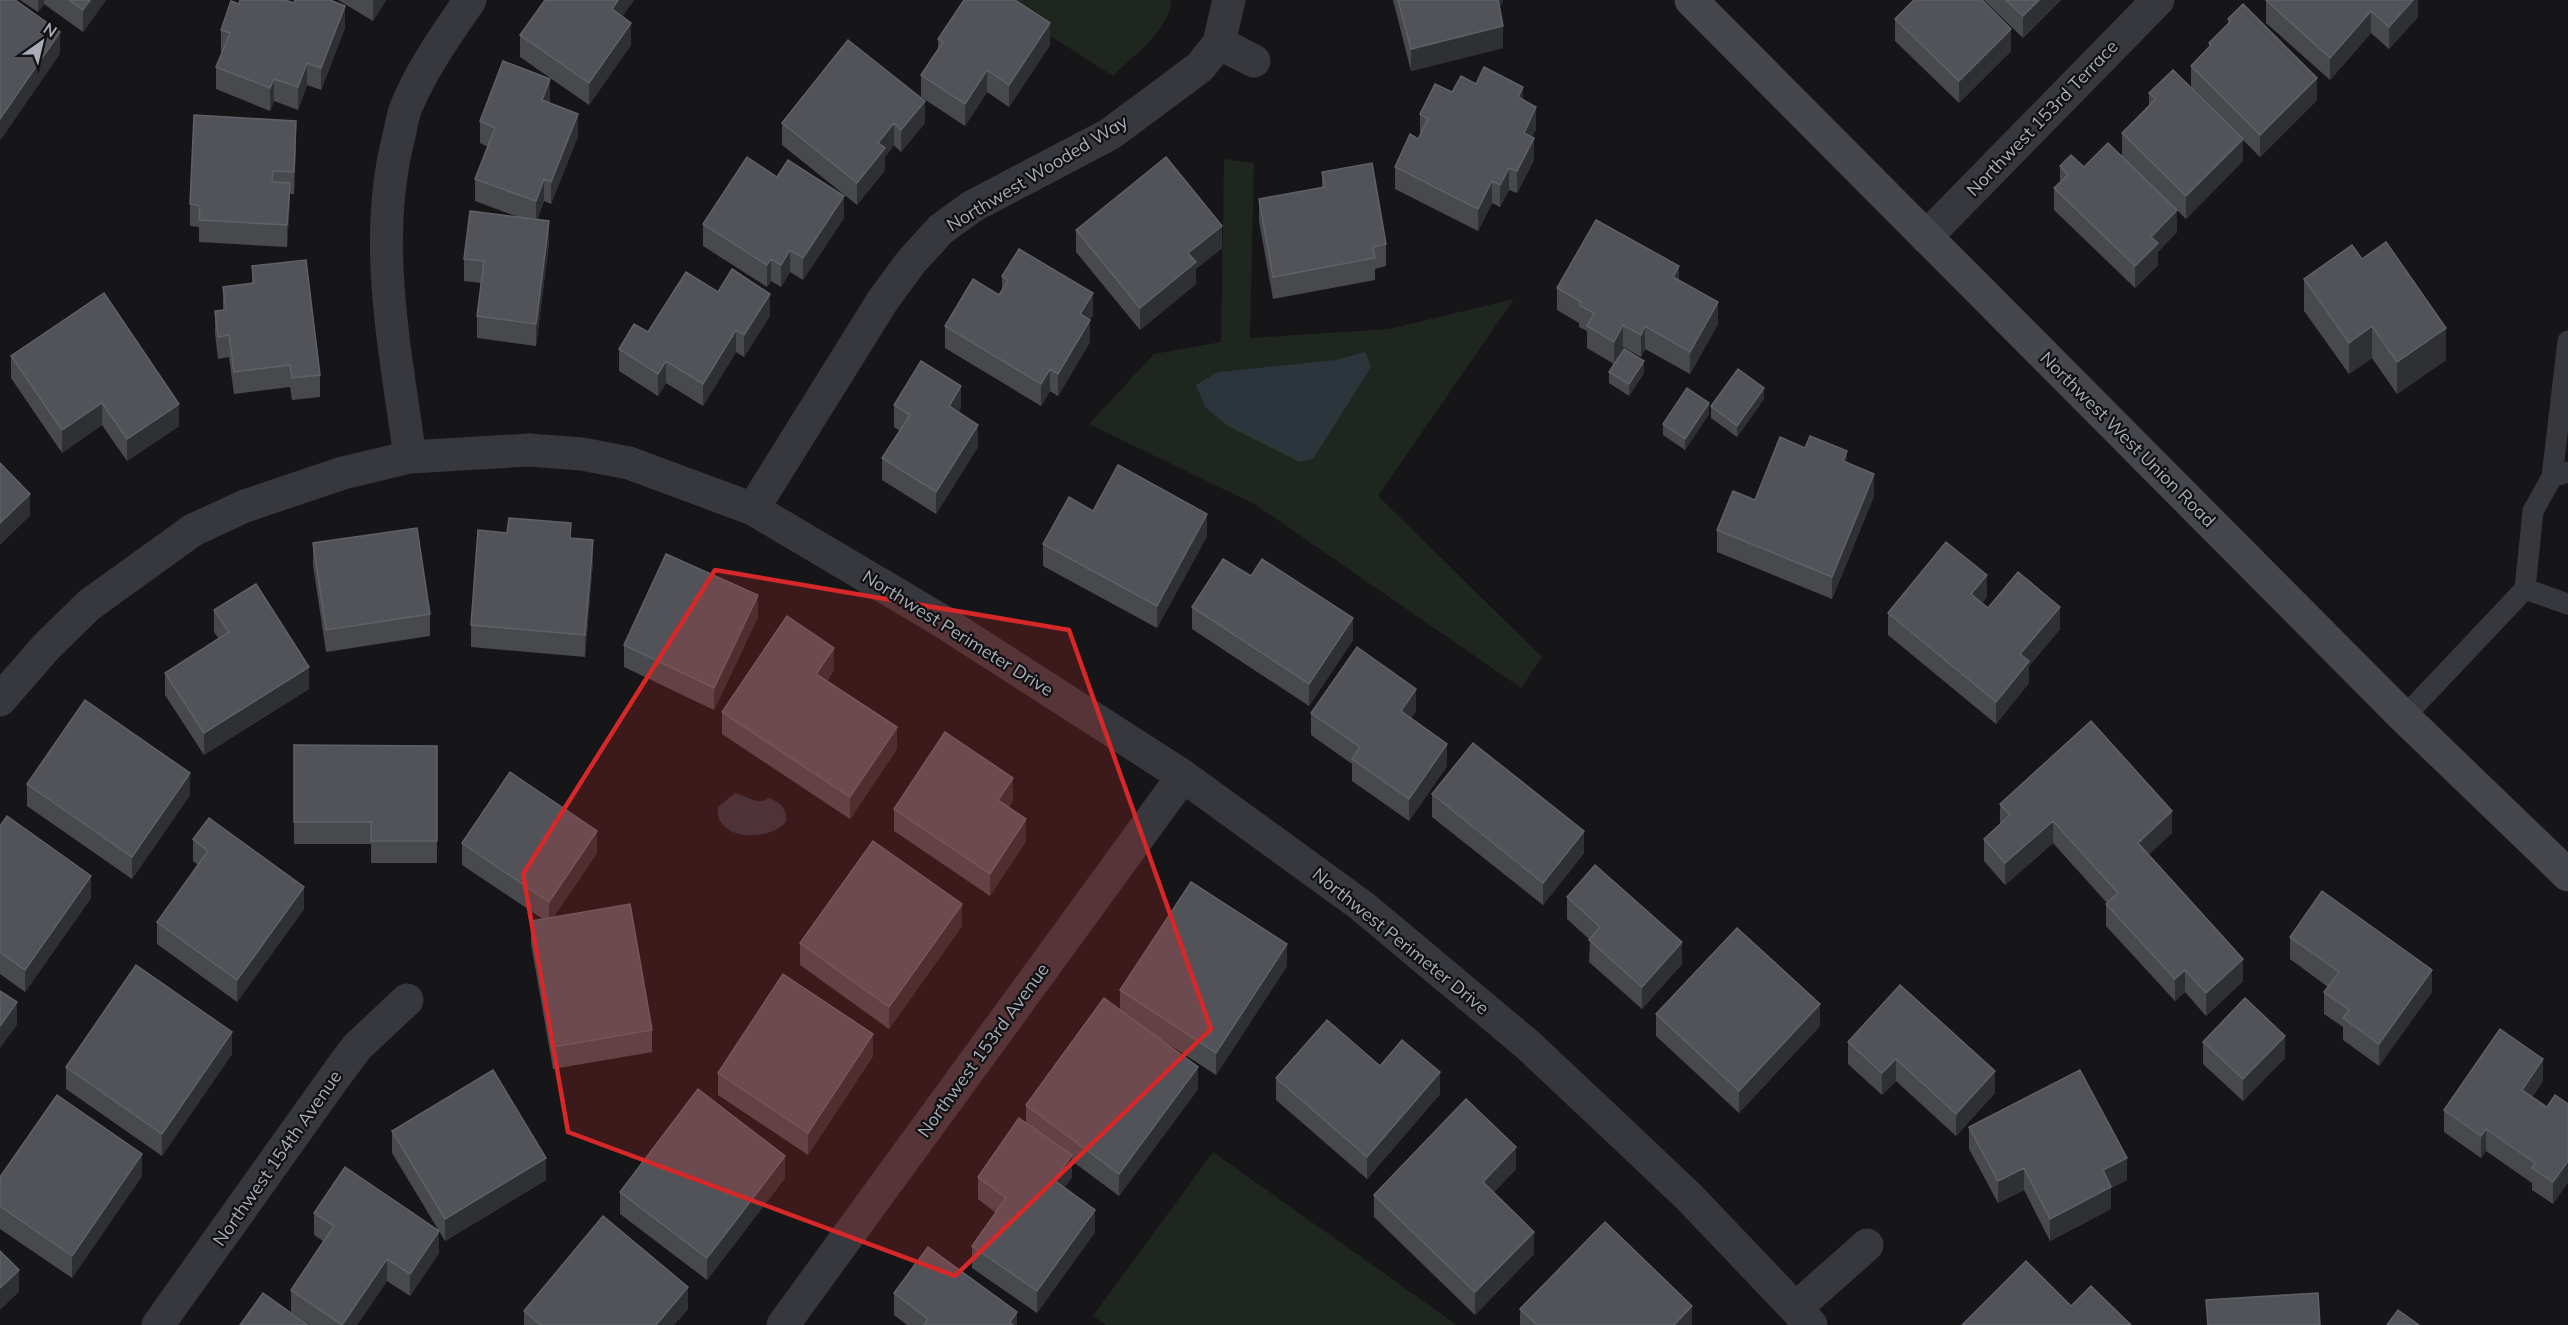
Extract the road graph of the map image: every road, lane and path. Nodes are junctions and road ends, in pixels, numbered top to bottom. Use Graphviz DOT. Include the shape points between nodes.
graph roads {
  1 [pos="470,0"];
  2 [pos="1229,0"];
  3 [pos="1691,0"];
  4 [pos="2158,0"];
  5 [pos="1219,43"];
  6 [pos="1254,61"];
  7 [pos="1926,237"];
  8 [pos="2568,341"];
  9 [pos="410,457"];
  10 [pos="2560,475"];
  11 [pos="753,509"];
  12 [pos="2525,590"];
  13 [pos="2568,604"];
  14 [pos="0,700"];
  15 [pos="2404,717"];
  16 [pos="1183,776"];
  17 [pos="2568,875"];
  18 [pos="407,1000"];
  19 [pos="1867,1245"];
  20 [pos="1803,1317"];
  21 [pos="158,1325"];
  22 [pos="783,1325"];
  1 -- 9 [label="street" via="432,56 406,106 393,157 387,212 389,305"];
  2 -- 5 [label="street, Northwest Wooded Way"];
  3 -- 7 [label="street, Northwest West Union Road"];
  4 -- 7 [label="street, Northwest 153rd Terrace"];
  5 -- 6 [label="street"];
  5 -- 11 [label="street, Northwest Wooded Way" via="1200,67 1110,134 973,206 941,229 883,300"];
  7 -- 15 [label="street, Northwest West Union Road"];
  8 -- 10 [label="lane"];
  9 -- 11 [label="street, Northwest Perimeter Drive" via="529,450 582,454 629,463"];
  9 -- 14 [label="street, Northwest Perimeter Drive" via="288,490 193,530 89,605"];
  10 -- 12 [label="lane" via="2532,511"];
  11 -- 16 [label="street, Northwest Perimeter Drive" via="942,621"];
  12 -- 13 [label="lane"];
  12 -- 15 [label="lane"];
  15 -- 17 [label="street, Northwest West Union Road"];
  16 -- 20 [label="street, Northwest Perimeter Drive" via="1362,906 1528,1045 1682,1191"];
  16 -- 22 [label="street, Northwest 153rd Avenue"];
  18 -- 21 [label="street, Northwest 154th Avenue" via="357,1047"];
  19 -- 20 [label="street, Northwest Perimeter Drive"];
}
